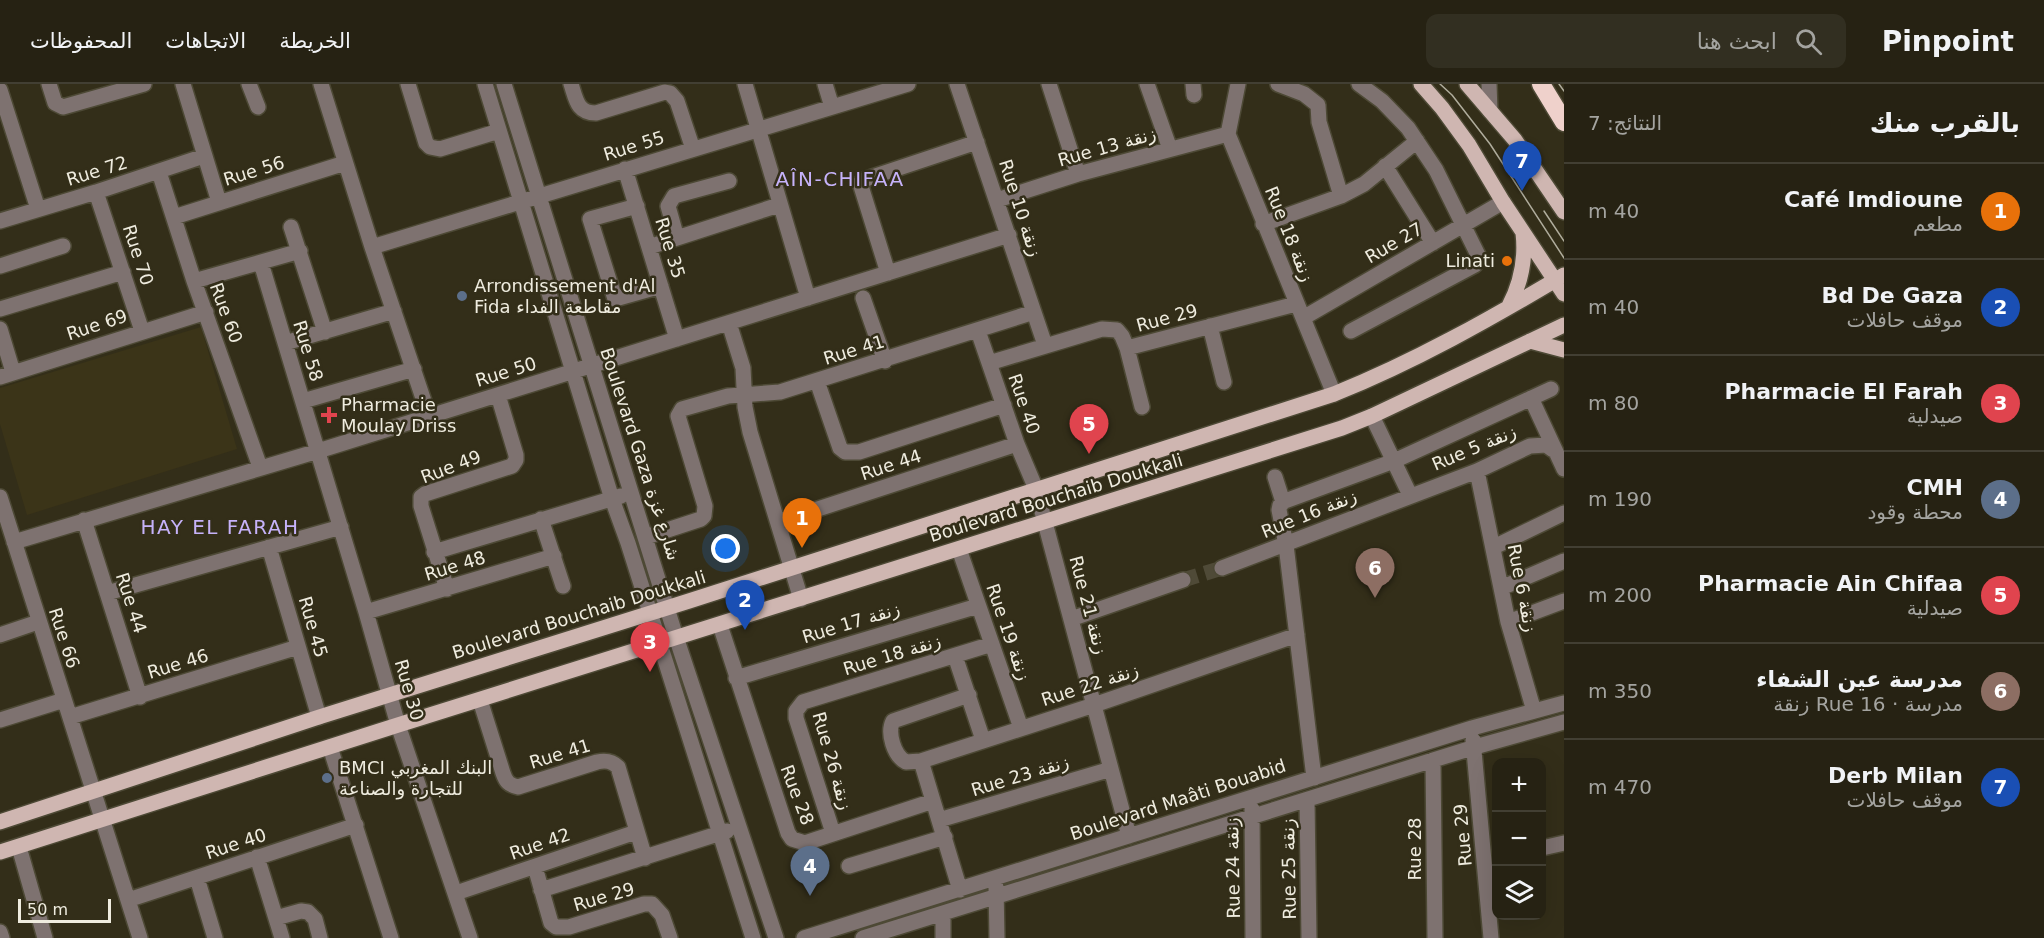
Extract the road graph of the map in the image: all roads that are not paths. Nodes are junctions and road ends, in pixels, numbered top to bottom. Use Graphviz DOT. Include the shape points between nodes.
graph roads {
  1 [pos="49,84"];
  2 [pos="144,84"];
  3 [pos="183,84"];
  4 [pos="249,84"];
  5 [pos="321,84"];
  6 [pos="408,84"];
  7 [pos="485,84"];
  8 [pos="504,84"];
  9 [pos="571,84"];
  10 [pos="745,84"];
  11 [pos="825,84"];
  12 [pos="908,84"];
  13 [pos="957,84"];
  14 [pos="1049,84"];
  15 [pos="1147,84"];
  16 [pos="1238,84"];
  17 [pos="1278,84"];
  18 [pos="1359,84"];
  19 [pos="1421,84"];
  20 [pos="1467,84"];
  21 [pos="1489,84"];
  22 [pos="1541,84"];
  23 [pos="0,90"];
  24 [pos="643,91"];
  25 [pos="258,107"];
  26 [pos="832,107"];
  27 [pos="1491,111"];
  28 [pos="1564,122"];
  29 [pos="758,130"];
  30 [pos="499,131"];
  31 [pos="1228,134"];
  32 [pos="1417,141"];
  33 [pos="977,142"];
  34 [pos="693,149"];
  35 [pos="1170,149"];
  36 [pos="204,156"];
  37 [pos="345,163"];
  38 [pos="1385,166"];
  39 [pos="626,169"];
  40 [pos="159,172"];
  41 [pos="1078,174"];
  42 [pos="729,181"];
  43 [pos="96,192"];
  44 [pos="538,196"];
  45 [pos="1341,196"];
  46 [pos="997,201"];
  47 [pos="219,202"];
  48 [pos="521,202"];
  49 [pos="1503,202"];
  50 [pos="779,204"];
  51 [pos="637,206"];
  52 [pos="38,209"];
  53 [pos="1564,213"];
  54 [pos="174,217"];
  55 [pos="0,221"];
  56 [pos="1263,224"];
  57 [pos="1464,226"];
  58 [pos="291,227"];
  59 [pos="1522,230"];
  60 [pos="1009,235"];
  61 [pos="677,238"];
  62 [pos="1433,243"];
  63 [pos="63,246"];
  64 [pos="372,247"];
  65 [pos="649,247"];
  66 [pos="300,250"];
  67 [pos="261,262"];
  68 [pos="0,266"];
  69 [pos="123,272"];
  70 [pos="888,273"];
  71 [pos="1560,278"];
  72 [pos="194,281"];
  73 [pos="661,286"];
  74 [pos="1564,294"];
  75 [pos="808,298"];
  76 [pos="863,298"];
  77 [pos="1509,306"];
  78 [pos="0,309"];
  79 [pos="394,311"];
  80 [pos="1299,311"];
  81 [pos="206,312"];
  82 [pos="1034,312"];
  83 [pos="729,323"];
  84 [pos="1564,325"];
  85 [pos="1210,326"];
  86 [pos="0,329"];
  87 [pos="142,331"];
  88 [pos="978,331"];
  89 [pos="1351,331"];
  90 [pos="326,332"];
  91 [pos="677,339"];
  92 [pos="1530,341"];
  93 [pos="285,343"];
  94 [pos="1045,345"];
  95 [pos="1127,348"];
  96 [pos="1564,350"];
  97 [pos="885,360"];
  98 [pos="989,363"];
  99 [pos="591,366"];
  100 [pos="414,369"];
  101 [pos="574,371"];
  102 [pos="6,374"];
  103 [pos="817,381"];
  104 [pos="1224,382"];
  105 [pos="1551,389"];
  106 [pos="743,394"];
  107 [pos="1334,394"];
  108 [pos="498,395"];
  109 [pos="1531,398"];
  110 [pos="303,401"];
  111 [pos="1004,405"];
  112 [pos="1142,407"];
  113 [pos="429,416"];
  114 [pos="1372,416"];
  115 [pos="1017,444"];
  116 [pos="1554,450"];
  117 [pos="318,451"];
  118 [pos="1394,461"];
  119 [pos="261,467"];
  120 [pos="1564,469"];
  121 [pos="1477,471"];
  122 [pos="1275,477"];
  123 [pos="1036,489"];
  124 [pos="631,493"];
  125 [pos="1410,495"];
  126 [pos="0,497"];
  127 [pos="612,499"];
  128 [pos="1283,502"];
  129 [pos="1564,513"];
  130 [pos="541,519"];
  131 [pos="84,520"];
  132 [pos="778,522"];
  133 [pos="1046,522"];
  134 [pos="341,527"];
  135 [pos="646,537"];
  136 [pos="14,542"];
  137 [pos="1286,545"];
  138 [pos="269,547"];
  139 [pos="1494,547"];
  140 [pos="959,549"];
  141 [pos="434,552"];
  142 [pos="554,556"];
  143 [pos="1564,561"];
  144 [pos="791,568"];
  145 [pos="1222,568"];
  146 [pos="1183,580"];
  147 [pos="563,586"];
  148 [pos="447,588"];
  149 [pos="1501,588"];
  150 [pos="107,593"];
  151 [pos="801,599"];
  152 [pos="1564,601"];
  153 [pos="978,606"];
  154 [pos="668,607"];
  155 [pos="366,612"];
  156 [pos="650,613"];
  157 [pos="1071,619"];
  158 [pos="38,622"];
  159 [pos="1508,622"];
  160 [pos="720,625"];
  161 [pos="0,635"];
  162 [pos="1297,635"];
  163 [pos="676,638"];
  164 [pos="659,642"];
  165 [pos="992,645"];
  166 [pos="298,648"];
  167 [pos="955,656"];
  168 [pos="736,678"];
  169 [pos="389,695"];
  170 [pos="969,695"];
  171 [pos="140,697"];
  172 [pos="64,700"];
  173 [pos="480,700"];
  174 [pos="803,702"];
  175 [pos="1564,703"];
  176 [pos="1094,705"];
  177 [pos="1534,711"];
  178 [pos="70,717"];
  179 [pos="319,717"];
  180 [pos="0,720"];
  181 [pos="1564,722"];
  182 [pos="398,725"];
  183 [pos="1021,728"];
  184 [pos="1472,728"];
  185 [pos="983,740"];
  186 [pos="330,747"];
  187 [pos="1474,747"];
  188 [pos="921,760"];
  189 [pos="1433,760"];
  190 [pos="1111,769"];
  191 [pos="1314,778"];
  192 [pos="94,790"];
  193 [pos="1252,798"];
  194 [pos="1307,800"];
  195 [pos="933,801"];
  196 [pos="1252,817"];
  197 [pos="104,820"];
  198 [pos="939,820"];
  199 [pos="0,822"];
  200 [pos="356,825"];
  201 [pos="738,826"];
  202 [pos="636,832"];
  203 [pos="833,833"];
  204 [pos="719,834"];
  205 [pos="1129,836"];
  206 [pos="945,837"];
  207 [pos="1564,843"];
  208 [pos="19,847"];
  209 [pos="1546,847"];
  210 [pos="0,852"];
  211 [pos="257,857"];
  212 [pos="645,858"];
  213 [pos="1491,858"];
  214 [pos="849,866"];
  215 [pos="535,867"];
  216 [pos="196,878"];
  217 [pos="996,878"];
  218 [pos="542,890"];
  219 [pos="960,890"];
  220 [pos="456,893"];
  221 [pos="996,897"];
  222 [pos="128,900"];
  223 [pos="943,914"];
  224 [pos="276,918"];
  225 [pos="0,932"];
  226 [pos="2,938"];
  227 [pos="45,938"];
  228 [pos="140,938"];
  229 [pos="215,938"];
  230 [pos="282,938"];
  231 [pos="320,938"];
  232 [pos="391,938"];
  233 [pos="470,938"];
  234 [pos="670,938"];
  235 [pos="753,938"];
  236 [pos="776,938"];
  237 [pos="804,938"];
  238 [pos="864,938"];
  239 [pos="943,938"];
  240 [pos="997,938"];
  241 [pos="1253,938"];
  242 [pos="1309,938"];
  243 [pos="1435,938"];
  244 [pos="1491,938"];
  1 -- 2 [label="street" via="55,103 63,107"];
  3 -- 36 [label="street"];
  4 -- 25 [label="street"];
  5 -- 37 [label="street"];
  6 -- 30 [label="street" via="430,147 440,149"];
  7 -- 30 [label="street, Boulevard Gaza شارع غزة"];
  8 -- 44 [label="street, Boulevard Gaza شارع غزة"];
  9 -- 24 [label="street" via="577,105 587,113 596,113"];
  10 -- 29 [label="street"];
  11 -- 26 [label="street"];
  12 -- 26 [label="street, Rue 55"];
  13 -- 33 [label="street, Rue 10 زنقة"];
  14 -- 41 [label="street"];
  15 -- 35 [label="street"];
  16 -- 31 [label="street"];
  17 -- 45 [label="street" via="1316,102"];
  18 -- 32 [label="street" via="1395,114"];
  19 -- 49 [label="main road" via="1469,146"];
  20 -- 27 [label="main road"];
  21 -- 27 [label="street"];
  22 -- 28 [label="highway"];
  23 -- 52 [label="street"];
  24 -- 34 [label="street" via="674,96"];
  26 -- 29 [label="street, Rue 55"];
  27 -- 53 [label="main road"];
  29 -- 34 [label="street, Rue 55"];
  29 -- 50 [label="street"];
  30 -- 48 [label="street, Boulevard Gaza شارع غزة"];
  31 -- 35 [label="street, Rue 13 زنقة"];
  31 -- 56 [label="street, Rue 18 زنقة"];
  32 -- 38 [label="street"];
  32 -- 57 [label="street"];
  33 -- 46 [label="street, Rue 10 زنقة"];
  33 -- 70 [label="street" via="860,183"];
  34 -- 39 [label="street, Rue 55"];
  35 -- 41 [label="street, Rue 13 زنقة"];
  36 -- 40 [label="street, Rue 72"];
  36 -- 47 [label="street"];
  37 -- 47 [label="street, Rue 56"];
  37 -- 64 [label="street"];
  38 -- 45 [label="street" via="1364,184"];
  38 -- 62 [label="street"];
  39 -- 44 [label="street, Rue 55"];
  39 -- 51 [label="street, Rue 35"];
  40 -- 43 [label="street, Rue 72"];
  40 -- 54 [label="street, Rue 60"];
  41 -- 46 [label="street, Rue 13 زنقة"];
  42 -- 61 [label="street" via="674,196 668,206"];
  43 -- 52 [label="street, Rue 72"];
  43 -- 69 [label="street, Rue 70"];
  44 -- 48 [label="street, Rue 55"];
  44 -- 99 [label="street, Boulevard Gaza شارع غزة"];
  45 -- 56 [label="street"];
  46 -- 60 [label="street, Rue 10 زنقة"];
  47 -- 54 [label="street, Rue 56"];
  48 -- 64 [label="street, Rue 55"];
  48 -- 101 [label="street, Boulevard Gaza شارع غزة"];
  49 -- 57 [label="street, Rue 27"];
  49 -- 59 [label="main road"];
  50 -- 61 [label="street"];
  50 -- 75 [label="street"];
  51 -- 65 [label="street, Rue 35"];
  51 -- 73 [label="street" via="590,219 615,299"];
  52 -- 55 [label="street, Rue 72"];
  54 -- 72 [label="street, Rue 60"];
  56 -- 80 [label="street, Rue 18 زنقة"];
  57 -- 62 [label="street, Rue 27"];
  57 -- 89 [label="street" via="1479,255 1476,264"];
  58 -- 66 [label="street"];
  59 -- 71 [label="main road"];
  59 -- 77 [label="main road" via="1522,272"];
  60 -- 70 [label="street, Rue 50"];
  60 -- 82 [label="street, Rue 10 زنقة"];
  61 -- 65 [label="street"];
  62 -- 80 [label="street, Rue 27"];
  63 -- 68 [label="street"];
  64 -- 79 [label="street"];
  65 -- 73 [label="street, Rue 35"];
  66 -- 67 [label="street"];
  66 -- 90 [label="street"];
  67 -- 72 [label="street"];
  67 -- 93 [label="street, Rue 58"];
  69 -- 78 [label="street"];
  69 -- 87 [label="street, Rue 70"];
  70 -- 75 [label="street, Rue 50"];
  71 -- 74 [label="main road"];
  71 -- 77 [label="main road, Boulevard Bouchaib Doukkali"];
  72 -- 81 [label="street, Rue 60"];
  73 -- 91 [label="street, Rue 35"];
  75 -- 83 [label="street, Rue 50"];
  76 -- 97 [label="street"];
  77 -- 107 [label="main road, Boulevard Bouchaib Doukkali" via="1438,346"];
  79 -- 90 [label="street"];
  79 -- 100 [label="street"];
  80 -- 85 [label="street, Rue 29"];
  80 -- 107 [label="street, Rue 18 زنقة"];
  81 -- 87 [label="street, Rue 69"];
  81 -- 119 [label="street, Rue 60"];
  82 -- 88 [label="street, Rue 41"];
  82 -- 94 [label="street, Rue 10 زنقة"];
  83 -- 91 [label="street, Rue 50"];
  83 -- 106 [label="street" via="743,368"];
  84 -- 92 [label="main road, Boulevard Bouchaib Doukkali"];
  85 -- 95 [label="street, Rue 29"];
  85 -- 104 [label="street"];
  86 -- 102 [label="street"];
  87 -- 102 [label="street, Rue 69"];
  88 -- 97 [label="street, Rue 41"];
  88 -- 98 [label="street, Rue 40"];
  90 -- 93 [label="street"];
  91 -- 99 [label="street, Rue 50"];
  92 -- 96 [label="main road"];
  92 -- 114 [label="main road, Boulevard Bouchaib Doukkali"];
  93 -- 110 [label="street, Rue 58"];
  94 -- 95 [label="street, Rue 29" via="1110,328 1117,330"];
  94 -- 98 [label="street, Rue 29"];
  95 -- 112 [label="street"];
  97 -- 103 [label="street, Rue 41"];
  98 -- 111 [label="street, Rue 40"];
  99 -- 101 [label="street, Rue 50"];
  99 -- 124 [label="street, Boulevard Gaza شارع غزة"];
  100 -- 110 [label="street"];
  100 -- 113 [label="street"];
  101 -- 108 [label="street, Rue 50"];
  101 -- 127 [label="street, Boulevard Gaza شارع غزة"];
  103 -- 106 [label="street, Rue 41" via="780,392"];
  103 -- 111 [label="street, Rue 44" via="840,448 845,452 859,452"];
  105 -- 109 [label="street"];
  106 -- 132 [label="street" via="750,432"];
  106 -- 135 [label="street, Rue 41" via="682,409 678,416 705,506 704,516"];
  107 -- 123 [label="main road, Boulevard Bouchaib Doukkali"];
  108 -- 113 [label="street, Rue 50"];
  108 -- 141 [label="street, Rue 49" via="516,460 512,466 421,496"];
  109 -- 116 [label="street"];
  109 -- 118 [label="street"];
  110 -- 117 [label="street, Rue 58"];
  111 -- 115 [label="street, Rue 40"];
  113 -- 117 [label="street, Rue 50"];
  114 -- 118 [label="street"];
  114 -- 133 [label="main road, Boulevard Bouchaib Doukkali"];
  115 -- 123 [label="street, Rue 40"];
  115 -- 132 [label="street, Rue 44"];
  116 -- 120 [label="street"];
  116 -- 121 [label="street, Rue 5 زنقة" via="1546,445 1530,446"];
  117 -- 119 [label="street, Rue 50"];
  117 -- 134 [label="street, Rue 30"];
  118 -- 125 [label="street"];
  118 -- 128 [label="street"];
  119 -- 131 [label="street, Rue 50"];
  121 -- 125 [label="street, Rue 5 زنقة"];
  121 -- 139 [label="street, Rue 6 زنقة"];
  122 -- 128 [label="street"];
  123 -- 133 [label="street, Rue 21 زنقة"];
  123 -- 144 [label="main road, Boulevard Bouchaib Doukkali"];
  124 -- 127 [label="street, Rue 48"];
  124 -- 135 [label="street, Boulevard Gaza شارع غزة"];
  125 -- 137 [label="street, Rue 16 زنقة"];
  126 -- 136 [label="street, Rue 66"];
  127 -- 130 [label="street, Rue 48"];
  127 -- 156 [label="street, Boulevard Gaza شارع غزة"];
  128 -- 137 [label="street" via="1279,510"];
  129 -- 139 [label="street"];
  130 -- 141 [label="street, Rue 48"];
  130 -- 142 [label="street"];
  131 -- 136 [label="street, Rue 50"];
  131 -- 150 [label="street, Rue 44"];
  132 -- 144 [label="street"];
  133 -- 140 [label="main road, Boulevard Bouchaib Doukkali"];
  133 -- 157 [label="street, Rue 21 زنقة"];
  134 -- 138 [label="street"];
  134 -- 155 [label="street, Rue 30"];
  135 -- 154 [label="street, Boulevard Gaza شارع غزة"];
  136 -- 158 [label="street, Rue 66"];
  137 -- 145 [label="street, Rue 16 زنقة"];
  137 -- 162 [label="street"];
  138 -- 150 [label="street"];
  138 -- 166 [label="street, Rue 45"];
  139 -- 149 [label="street, Rue 6 زنقة"];
  140 -- 151 [label="main road, Boulevard Bouchaib Doukkali"];
  140 -- 153 [label="street, Rue 19 زنقة"];
  141 -- 148 [label="street, Rue 49"];
  142 -- 147 [label="street"];
  142 -- 148 [label="street, Rue 48"];
  143 -- 149 [label="street"];
  144 -- 151 [label="street"];
  144 -- 154 [label="main road, Boulevard Bouchaib Doukkali"];
  146 -- 157 [label="street"];
  148 -- 155 [label="street, Rue 48"];
  149 -- 159 [label="street, Rue 6 زنقة"];
  150 -- 171 [label="street, Rue 44"];
  151 -- 160 [label="main road, Boulevard Bouchaib Doukkali"];
  152 -- 159 [label="street"];
  153 -- 165 [label="street, Rue 19 زنقة"];
  153 -- 168 [label="street, Rue 17 زنقة"];
  154 -- 156 [label="main road, Boulevard Bouchaib Doukkali"];
  154 -- 163 [label="street, Boulevard Gaza شارع غزة"];
  155 -- 169 [label="street, Rue 30"];
  156 -- 164 [label="street, Boulevard Gaza شارع غزة"];
  156 -- 169 [label="main road, Boulevard Bouchaib Doukkali"];
  157 -- 176 [label="street, Rue 21 زنقة"];
  158 -- 161 [label="street"];
  158 -- 172 [label="street, Rue 66"];
  159 -- 177 [label="street, Rue 6 زنقة"];
  160 -- 163 [label="main road, Boulevard Bouchaib Doukkali"];
  160 -- 168 [label="street, Rue 28"];
  162 -- 176 [label="street, Rue 22 زنقة"];
  162 -- 191 [label="street"];
  163 -- 164 [label="main road, Boulevard Bouchaib Doukkali"];
  163 -- 201 [label="street, Boulevard Gaza شارع غزة"];
  164 -- 173 [label="main road, Boulevard Bouchaib Doukkali"];
  164 -- 204 [label="street, Boulevard Gaza شارع غزة"];
  165 -- 167 [label="street, Rue 18 زنقة"];
  165 -- 183 [label="street, Rue 19 زنقة"];
  166 -- 171 [label="street, Rue 46"];
  166 -- 179 [label="street, Rue 45"];
  167 -- 170 [label="street"];
  167 -- 174 [label="street, Rue 18 زنقة"];
  168 -- 203 [label="street, Rue 28" via="788,833 792,839 806,843"];
  169 -- 179 [label="main road, Boulevard Bouchaib Doukkali"];
  169 -- 182 [label="street, Rue 30"];
  170 -- 185 [label="street"];
  170 -- 188 [label="street, Rue 22 زنقة" via="893,721 890,732 897,755 906,762"];
  171 -- 178 [label="street, Rue 46"];
  172 -- 178 [label="street, Rue 66"];
  172 -- 180 [label="street"];
  173 -- 182 [label="main road, Boulevard Bouchaib Doukkali"];
  173 -- 202 [label="street, Rue 41" via="506,782 518,787 611,761 618,767"];
  174 -- 203 [label="street, Rue 26 زنقة" via="796,718"];
  175 -- 177 [label="street, Boulevard Maâti Bouabid"];
  176 -- 183 [label="street, Rue 22 زنقة"];
  176 -- 190 [label="street, Rue 21 زنقة"];
  177 -- 184 [label="street, Boulevard Maâti Bouabid"];
  178 -- 192 [label="street, Rue 66"];
  179 -- 192 [label="main road, Boulevard Bouchaib Doukkali"];
  181 -- 187 [label="street, Boulevard Maâti Bouabid"];
  182 -- 186 [label="main road, Boulevard Bouchaib Doukkali"];
  182 -- 220 [label="street, Rue 30"];
  183 -- 185 [label="street, Rue 22 زنقة"];
  184 -- 187 [label="street, Rue 29"];
  184 -- 191 [label="street, Boulevard Maâti Bouabid"];
  185 -- 188 [label="street, Rue 22 زنقة"];
  186 -- 197 [label="main road, Boulevard Bouchaib Doukkali"];
  186 -- 200 [label="street"];
  187 -- 189 [label="street, Boulevard Maâti Bouabid"];
  187 -- 213 [label="street, Rue 29"];
  188 -- 195 [label="street"];
  189 -- 194 [label="street, Boulevard Maâti Bouabid"];
  189 -- 243 [label="street, Rue 28"];
  190 -- 198 [label="street, Rue 23 زنقة"];
  190 -- 205 [label="street, Rue 21 زنقة"];
  191 -- 193 [label="street, Boulevard Maâti Bouabid"];
  192 -- 197 [label="street, Rue 66"];
  192 -- 199 [label="main road, Boulevard Bouchaib Doukkali"];
  193 -- 196 [label="street, Rue 24 زنقة"];
  193 -- 205 [label="street, Boulevard Maâti Bouabid"];
  194 -- 196 [label="street, Boulevard Maâti Bouabid"];
  194 -- 242 [label="street, Rue 25 زنقة"];
  195 -- 198 [label="street"];
  195 -- 203 [label="street, Rue 28"];
  196 -- 221 [label="street, Boulevard Maâti Bouabid"];
  196 -- 241 [label="street, Rue 24 زنقة"];
  197 -- 208 [label="main road, Boulevard Bouchaib Doukkali"];
  197 -- 222 [label="street, Rue 66"];
  198 -- 206 [label="street"];
  200 -- 211 [label="street, Rue 40"];
  200 -- 232 [label="street"];
  201 -- 204 [label="street"];
  201 -- 236 [label="street, Boulevard Gaza شارع غزة"];
  202 -- 212 [label="street, Rue 41"];
  202 -- 215 [label="street, Rue 42"];
  204 -- 212 [label="street"];
  204 -- 235 [label="street, Boulevard Gaza شارع غزة"];
  205 -- 217 [label="street, Boulevard Maâti Bouabid"];
  206 -- 214 [label="street"];
  206 -- 219 [label="street"];
  207 -- 209 [label="street"];
  208 -- 210 [label="main road, Boulevard Bouchaib Doukkali"];
  208 -- 227 [label="street"];
  211 -- 216 [label="street, Rue 40"];
  211 -- 224 [label="street"];
  212 -- 218 [label="street"];
  213 -- 244 [label="street, Rue 29"];
  215 -- 218 [label="street, Rue 29"];
  215 -- 220 [label="street, Rue 42"];
  216 -- 222 [label="street, Rue 40"];
  216 -- 229 [label="street"];
  217 -- 219 [label="street, Boulevard Maâti Bouabid"];
  217 -- 221 [label="street"];
  218 -- 234 [label="street, Rue 29" via="550,922 556,927 569,927 652,904 662,915"];
  219 -- 237 [label="street, Boulevard Maâti Bouabid"];
  220 -- 233 [label="street, Rue 30"];
  221 -- 223 [label="street, Boulevard Maâti Bouabid"];
  221 -- 240 [label="street"];
  222 -- 228 [label="street, Rue 66"];
  223 -- 238 [label="street, Boulevard Maâti Bouabid"];
  223 -- 239 [label="street"];
  224 -- 230 [label="street"];
  224 -- 231 [label="street" via="308,912 315,918"];
  225 -- 226 [label="street"];
}
